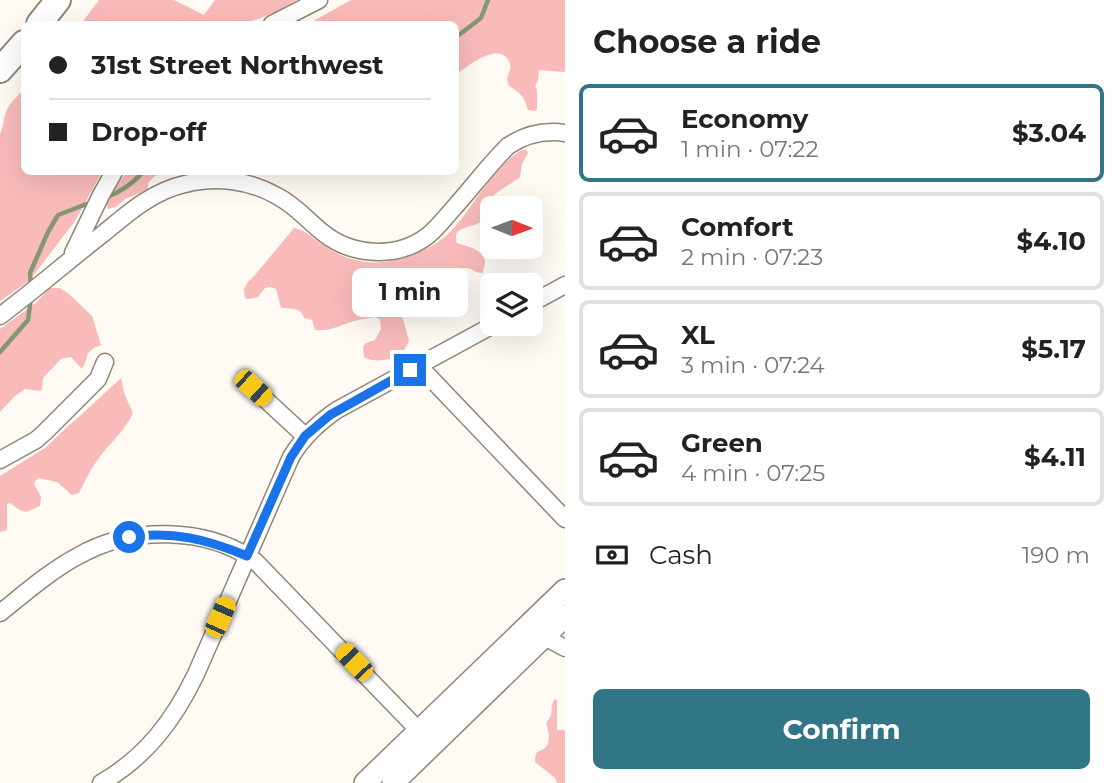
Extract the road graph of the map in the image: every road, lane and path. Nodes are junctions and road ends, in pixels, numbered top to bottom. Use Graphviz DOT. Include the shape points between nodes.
graph roads {
  1 [pos="58,0"];
  2 [pos="319,0"];
  3 [pos="41,21"];
  4 [pos="278,21"];
  5 [pos="21,46"];
  6 [pos="0,70"];
  7 [pos="565,133"];
  8 [pos="112,175"];
  9 [pos="71,259"];
  10 [pos="565,285"];
  11 [pos="543,297"];
  12 [pos="0,316"];
  13 [pos="480,332"];
  14 [pos="105,362"];
  15 [pos="419,366"];
  16 [pos="253,388"];
  17 [pos="305,436"];
  18 [pos="0,460"];
  19 [pos="565,519"];
  20 [pos="247,556"];
  21 [pos="565,590"];
  22 [pos="0,613"];
  23 [pos="565,616"];
  24 [pos="539,628"];
  25 [pos="565,648"];
  26 [pos="426,738"];
  27 [pos="102,783"];
  28 [pos="365,783"];
  29 [pos="393,783"];
  1 -- 3 [label="main road"];
  2 -- 4 [label="street"];
  5 -- 6 [label="main road"];
  7 -- 9 [label="street" via="538,133 513,143 432,232 395,251 372,252 341,244 273,194 243,183 214,180 155,195"];
  8 -- 9 [label="street"];
  9 -- 12 [label="street"];
  10 -- 11 [label="street"];
  13 -- 15 [label="street"];
  14 -- 18 [label="street" via="98,379 45,432"];
  15 -- 17 [label="street" via="330,415"];
  15 -- 19 [label="street"];
  16 -- 17 [label="street"];
  17 -- 20 [label="street"];
  20 -- 22 [label="street" via="187,536 121,539 76,556"];
  20 -- 26 [label="street"];
  20 -- 27 [label="street" via="171,719 139,756"];
  21 -- 24 [label="main road"];
  23 -- 24 [label="main road"];
  24 -- 25 [label="street"];
  24 -- 26 [label="main road"];
  26 -- 28 [label="main road"];
  26 -- 29 [label="main road"];
}
